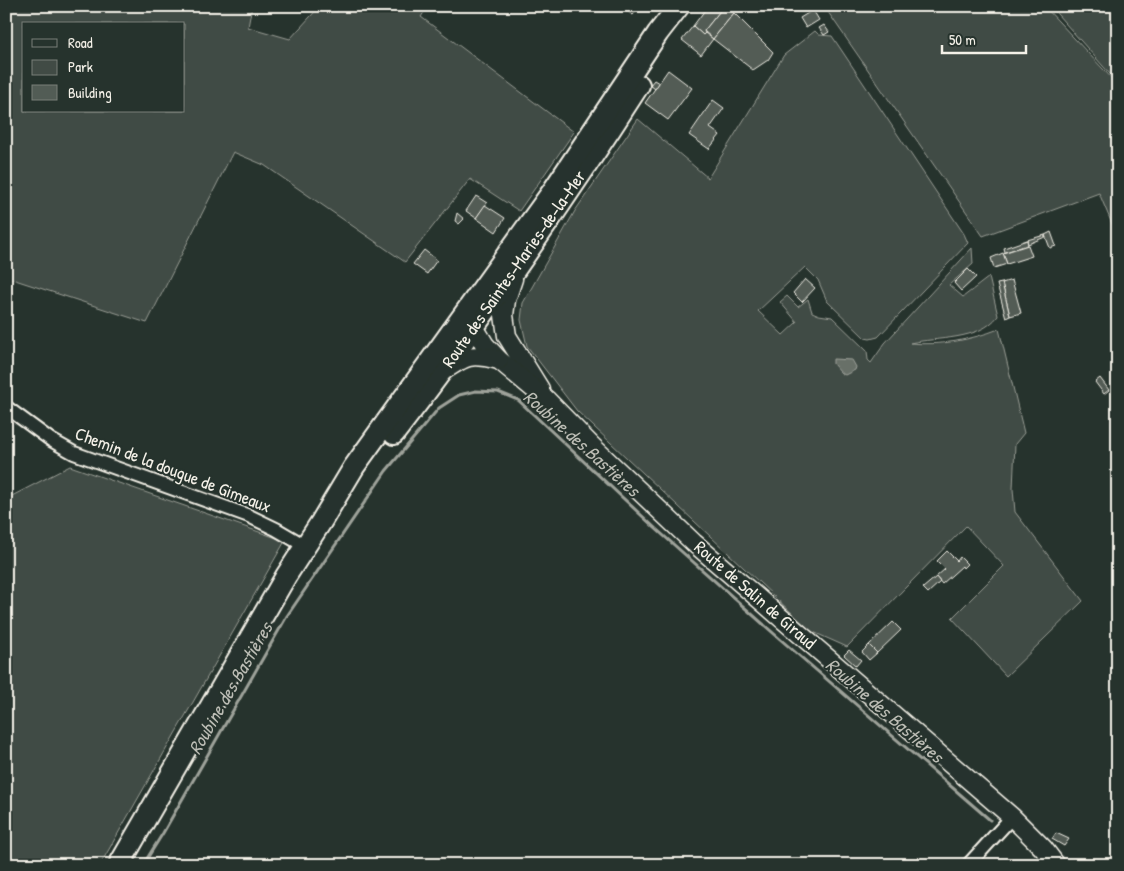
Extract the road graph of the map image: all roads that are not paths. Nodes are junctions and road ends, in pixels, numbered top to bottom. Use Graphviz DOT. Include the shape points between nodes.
graph roads {
  1 [pos="679,6"];
  2 [pos="695,6"];
  3 [pos="518,266"];
  4 [pos="473,319"];
  5 [pos="507,336"];
  6 [pos="499,360"];
  7 [pos="442,371"];
  8 [pos="548,400"];
  9 [pos="6,407"];
  10 [pos="321,522"];
  11 [pos="305,546"];
  12 [pos="1012,817"];
  13 [pos="119,865"];
  14 [pos="968,865"];
  15 [pos="1056,865"];
  1 -- 4 [label="main road, Route des Saintes-Maries-de-la-Mer" via="552,192"];
  2 -- 3 [label="main road, Route des Saintes-Maries-de-la-Mer"];
  3 -- 4 [label="main road, Route des Saintes-Maries-de-la-Mer"];
  3 -- 5 [label="main road, Route de Salin de Giraud" via="506,300"];
  4 -- 5 [label="main road, Route de Salin de Giraud" via="496,324"];
  4 -- 6 [label="main road, Route de Salin de Giraud" via="485,345"];
  4 -- 7 [label="main road, Route des Saintes-Maries-de-la-Mer"];
  4 -- 10 [label="main road, Route des Saintes-Maries-de-la-Mer" via="354,467"];
  5 -- 8 [label="main road, Route de Salin de Giraud"];
  6 -- 7 [label="main road, Route de Salin de Giraud" via="470,356"];
  6 -- 8 [label="main road, Route de Salin de Giraud"];
  7 -- 10 [label="main road, Route des Saintes-Maries-de-la-Mer" via="364,474"];
  8 -- 12 [label="main road, Route de Salin de Giraud" via="694,543"];
  9 -- 11 [label="street, Chemin de la dougue de Gimeaux" via="74,453 249,516"];
  10 -- 11 [label="main road, Route des Saintes-Maries-de-la-Mer"];
  11 -- 13 [label="main road, Route des Saintes-Maries-de-la-Mer"];
  12 -- 14 [label="street"];
  12 -- 15 [label="main road, Route de Salin de Giraud"];
}
